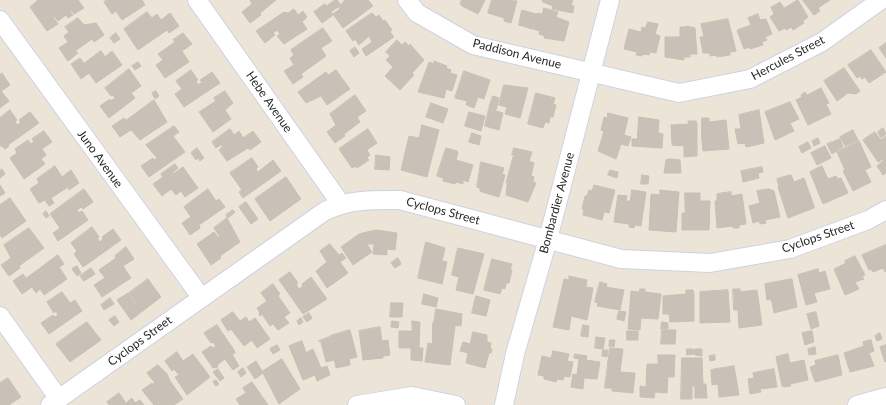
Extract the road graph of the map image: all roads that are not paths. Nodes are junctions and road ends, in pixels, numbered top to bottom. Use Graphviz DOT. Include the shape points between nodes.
graph roads {
  1 [pos="197,0"];
  2 [pos="407,0"];
  3 [pos="610,0"];
  4 [pos="881,0"];
  5 [pos="0,20"];
  6 [pos="591,73"];
  7 [pos="341,204"];
  8 [pos="886,210"];
  9 [pos="548,239"];
  10 [pos="201,297"];
  11 [pos="0,316"];
  12 [pos="886,397"];
  13 [pos="55,402"];
  14 [pos="357,405"];
  15 [pos="456,405"];
  16 [pos="504,405"];
  17 [pos="857,405"];
  1 -- 7 [label="street, Hebe Avenue"];
  2 -- 6 [label="street, Paddison Avenue" via="417,13 473,45"];
  3 -- 6 [label="street, Bombardier Avenue"];
  4 -- 6 [label="street, Hercules Street" via="822,42 750,79 679,93"];
  5 -- 10 [label="street, Juno Avenue"];
  6 -- 9 [label="street, Bombardier Avenue"];
  7 -- 9 [label="street, Cyclops Street" via="364,200 400,200"];
  7 -- 10 [label="street, Cyclops Street" via="325,211"];
  8 -- 9 [label="street, Cyclops Street" via="868,220 790,249 710,263 621,258"];
  9 -- 16 [label="street, Bombardier Avenue" via="515,354"];
  10 -- 13 [label="street, Cyclops Street"];
  11 -- 13 [label="street"];
  12 -- 17 [label="street"];
  14 -- 15 [label="street" via="412,396"];
}
